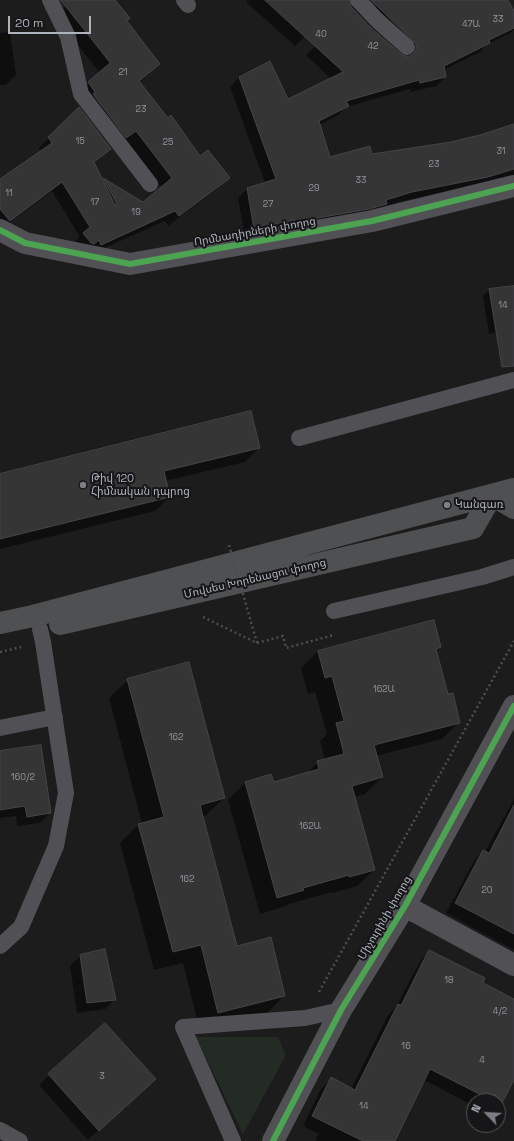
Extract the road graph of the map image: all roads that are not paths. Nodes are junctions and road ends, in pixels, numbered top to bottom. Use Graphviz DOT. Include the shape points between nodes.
graph roads {
  1 [pos="50,0"];
  2 [pos="358,0"];
  3 [pos="407,47"];
  4 [pos="150,184"];
  5 [pos="514,186"];
  6 [pos="0,230"];
  7 [pos="514,380"];
  8 [pos="299,438"];
  9 [pos="514,489"];
  10 [pos="492,495"];
  11 [pos="514,508"];
  12 [pos="514,567"];
  13 [pos="334,611"];
  14 [pos="0,622"];
  15 [pos="40,629"];
  16 [pos="0,638"];
  17 [pos="514,706"];
  18 [pos="55,717"];
  19 [pos="0,728"];
  20 [pos="405,906"];
  21 [pos="0,946"];
  22 [pos="514,965"];
  23 [pos="341,1010"];
  24 [pos="0,1130"];
  25 [pos="20,1141"];
  26 [pos="233,1141"];
  27 [pos="273,1141"];
  1 -- 4 [label="lane" via="68,37 81,94"];
  2 -- 3 [label="lane"];
  5 -- 6 [label="street, Որմնադիրների փողոց" via="372,221 130,264 25,243"];
  7 -- 8 [label="lane"];
  9 -- 10 [label="main road, Մովսես Խորենացու փողոց"];
  10 -- 11 [label="main road"];
  10 -- 14 [label="main road, Մովսես Խորենացու փողոց" via="33,616"];
  10 -- 15 [label="main road, Մովսես Խորենացու փողոց" via="473,528"];
  12 -- 13 [label="lane" via="482,577"];
  15 -- 16 [label="main road, Մովսես Խորենացու փողոց"];
  15 -- 18 [label="lane"];
  17 -- 20 [label="street, Միչուրինի փողոց"];
  18 -- 19 [label="lane"];
  18 -- 21 [label="lane" via="66,793 56,846 21,927"];
  20 -- 22 [label="street"];
  20 -- 23 [label="street, Միչուրինի փողոց"];
  23 -- 26 [label="lane" via="305,1018 183,1027"];
  23 -- 27 [label="street, Միչուրինի փողոց"];
  24 -- 25 [label="lane"];
}
